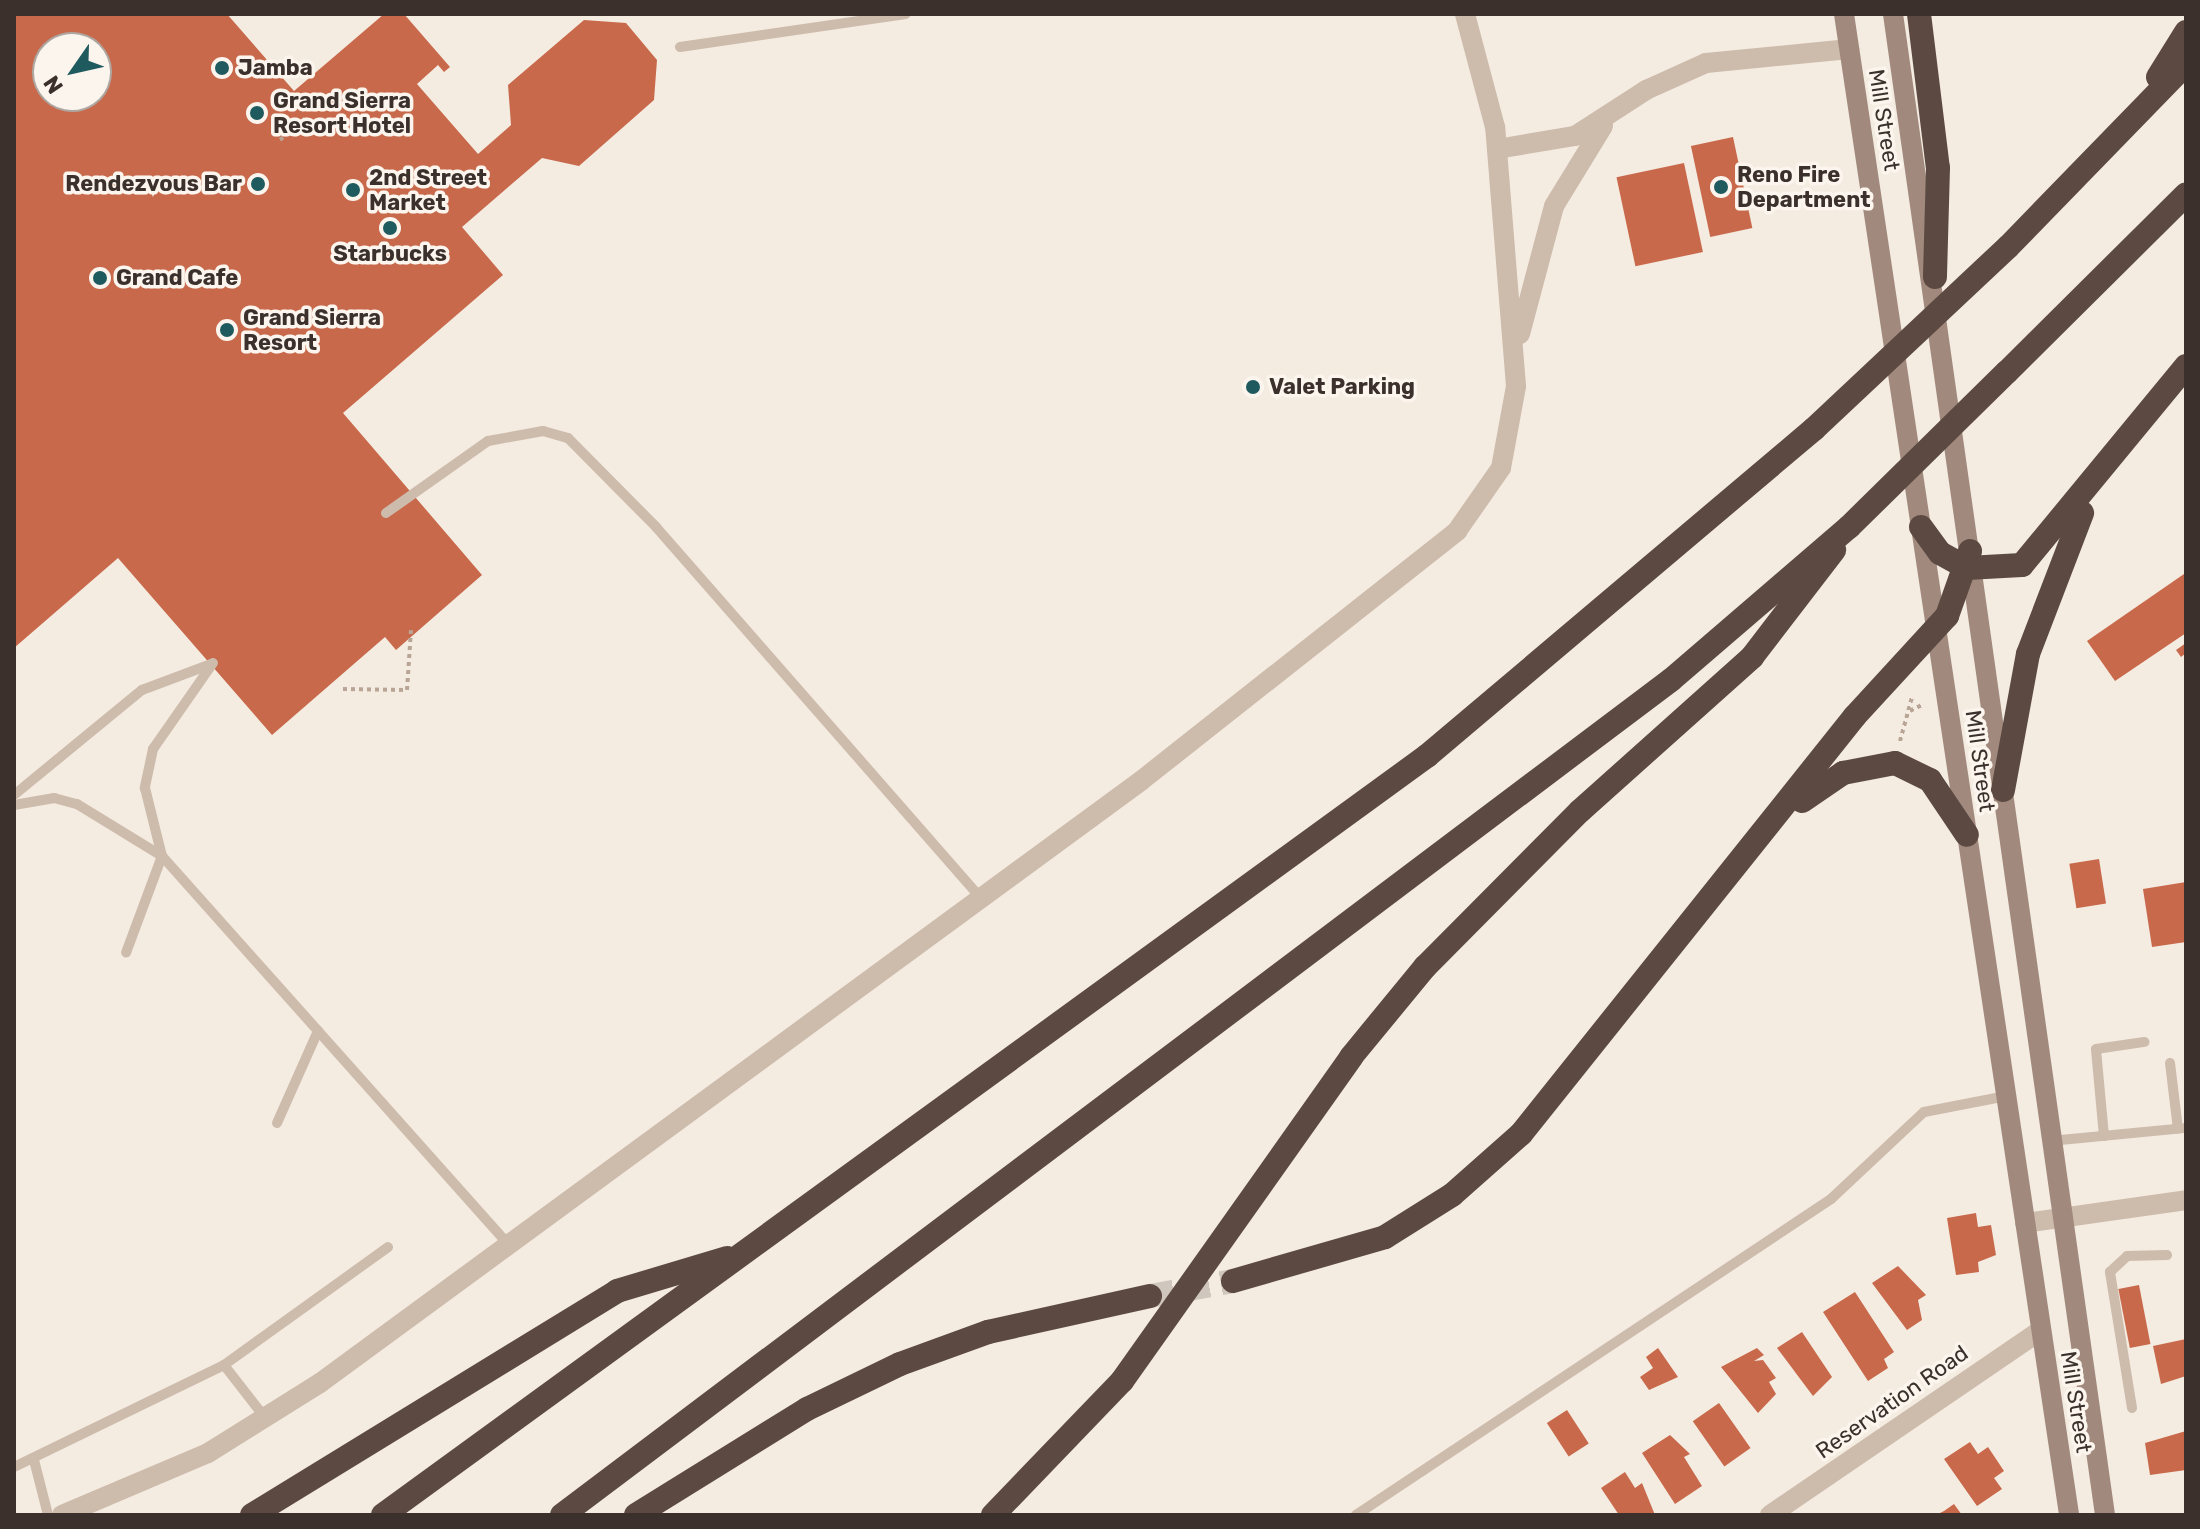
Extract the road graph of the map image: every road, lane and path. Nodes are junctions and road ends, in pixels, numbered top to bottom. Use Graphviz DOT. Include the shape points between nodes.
graph roads {
  1 [pos="906,14"];
  2 [pos="1465,14"];
  3 [pos="1844,14"];
  4 [pos="1893,14"];
  5 [pos="1919,14"];
  6 [pos="2186,32"];
  7 [pos="680,47"];
  8 [pos="1849,49"];
  9 [pos="2186,64"];
  10 [pos="1628,101"];
  11 [pos="305,118"];
  12 [pos="280,140"];
  13 [pos="1497,149"];
  14 [pos="2097,157"];
  15 [pos="2186,194"];
  16 [pos="1935,277"];
  17 [pos="2186,366"];
  18 [pos="1516,386"];
  19 [pos="2122,446"];
  20 [pos="386,513"];
  21 [pos="1921,527"];
  22 [pos="1846,529"];
  23 [pos="1970,563"];
  24 [pos="411,630"];
  25 [pos="1936,630"];
  26 [pos="343,689"];
  27 [pos="1912,697"];
  28 [pos="1922,705"];
  29 [pos="1908,712"];
  30 [pos="1897,751"];
  31 [pos="2003,790"];
  32 [pos="14,795"];
  33 [pos="14,805"];
  34 [pos="1777,819"];
  35 [pos="1967,835"];
  36 [pos="162,856"];
  37 [pos="981,898"];
  38 [pos="126,953"];
  39 [pos="318,1031"];
  40 [pos="2144,1042"];
  41 [pos="2170,1063"];
  42 [pos="2006,1096"];
  43 [pos="277,1123"];
  44 [pos="2182,1128"];
  45 [pos="2104,1136"];
  46 [pos="2050,1141"];
  47 [pos="2186,1200"];
  48 [pos="2060,1217"];
  49 [pos="2025,1223"];
  50 [pos="509,1245"];
  51 [pos="388,1247"];
  52 [pos="740,1254"];
  53 [pos="2167,1255"];
  54 [pos="1233,1281"];
  55 [pos="1150,1296"];
  56 [pos="2041,1330"];
  57 [pos="224,1365"];
  58 [pos="2132,1408"];
  59 [pos="266,1419"];
  60 [pos="34,1460"];
  61 [pos="14,1467"];
  62 [pos="48,1515"];
  63 [pos="62,1515"];
  64 [pos="252,1515"];
  65 [pos="383,1515"];
  66 [pos="562,1515"];
  67 [pos="636,1515"];
  68 [pos="993,1515"];
  69 [pos="1356,1515"];
  70 [pos="1770,1515"];
  71 [pos="2069,1515"];
  72 [pos="2105,1515"];
  1 -- 7 [label="lane"];
  2 -- 13 [label="street" via="1486,74"];
  3 -- 8 [label="main road, Mill Street"];
  4 -- 16 [label="main road, Mill Street"];
  5 -- 16 [label="highway" via="1938,168"];
  6 -- 14 [label="highway"];
  8 -- 10 [label="street" via="1706,63"];
  8 -- 21 [label="main road, Mill Street"];
  9 -- 14 [label="highway"];
  10 -- 13 [label="street" via="1575,136"];
  10 -- 18 [label="street" via="1579,156 1554,206 1529,281"];
  11 -- 12 [label="path"];
  13 -- 18 [label="street"];
  14 -- 52 [label="highway, bridge" via="1814,429 1437,748"];
  15 -- 22 [label="highway, bridge"];
  16 -- 23 [label="main road, Mill Street"];
  17 -- 19 [label="highway"];
  18 -- 37 [label="street" via="1501,468 1449,539"];
  19 -- 23 [label="highway" via="2036,555 2006,570"];
  19 -- 31 [label="highway" via="2082,513 2041,611 2017,698"];
  20 -- 37 [label="lane" via="488,441 543,431 568,438 656,527"];
  21 -- 23 [label="highway" via="1940,553"];
  21 -- 25 [label="main road, Mill Street"];
  22 -- 66 [label="highway" via="1671,680"];
  22 -- 68 [label="highway" via="1817,578 1752,657 1580,811 1425,967 1342,1070 1145,1352"];
  23 -- 25 [label="highway"];
  23 -- 31 [label="main road, Mill Street"];
  24 -- 26 [label="path" via="407,690"];
  25 -- 34 [label="highway" via="1855,716"];
  25 -- 35 [label="main road, Mill Street"];
  27 -- 29 [label="path"];
  28 -- 29 [label="path"];
  29 -- 30 [label="path"];
  31 -- 46 [label="main road, Mill Street"];
  32 -- 36 [label="lane" via="142,690 213,663 153,749 145,788"];
  33 -- 36 [label="lane" via="54,798 77,804"];
  34 -- 35 [label="highway" via="1843,773 1883,762 1930,780"];
  34 -- 54 [label="highway" via="1659,956 1552,1100 1488,1166 1431,1211 1372,1243"];
  35 -- 42 [label="main road, Mill Street"];
  36 -- 38 [label="lane"];
  36 -- 39 [label="lane"];
  37 -- 50 [label="street"];
  39 -- 43 [label="lane"];
  39 -- 50 [label="lane"];
  40 -- 45 [label="lane" via="2096,1049"];
  41 -- 44 [label="lane"];
  42 -- 49 [label="main road, Mill Street"];
  42 -- 69 [label="lane" via="1924,1112 1831,1199"];
  44 -- 45 [label="lane"];
  45 -- 46 [label="lane"];
  46 -- 48 [label="main road, Mill Street"];
  47 -- 48 [label="street"];
  48 -- 49 [label="street"];
  48 -- 72 [label="main road, Mill Street"];
  49 -- 56 [label="main road, Mill Street"];
  50 -- 59 [label="street"];
  51 -- 57 [label="lane"];
  52 -- 64 [label="highway" via="617,1291"];
  52 -- 65 [label="highway"];
  53 -- 58 [label="lane" via="2127,1256 2110,1272"];
  55 -- 67 [label="highway" via="988,1332 900,1364 807,1409"];
  56 -- 70 [label="street, Reservation Road"];
  56 -- 71 [label="main road, Mill Street"];
  57 -- 59 [label="lane"];
  57 -- 60 [label="lane"];
  59 -- 63 [label="street" via="164,1475"];
  60 -- 61 [label="lane"];
  60 -- 62 [label="lane"];
}
